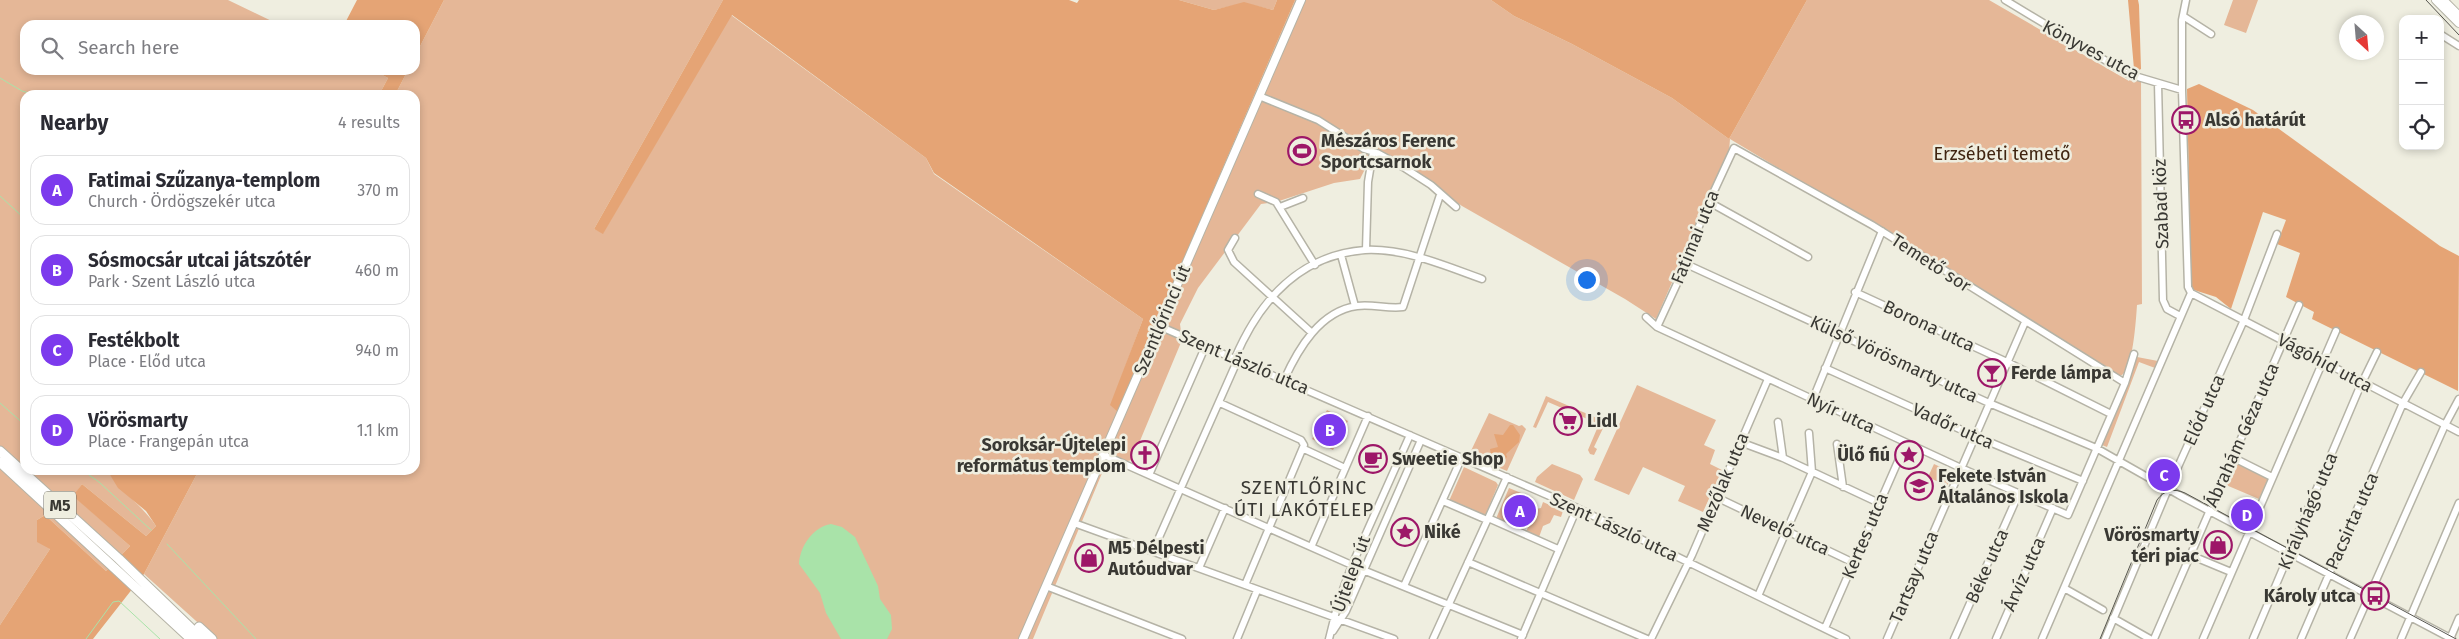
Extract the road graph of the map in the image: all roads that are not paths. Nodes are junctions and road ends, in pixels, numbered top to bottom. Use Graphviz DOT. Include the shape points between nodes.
graph roads {
  1 [pos="1301,0"];
  2 [pos="2005,0"];
  3 [pos="2186,0"];
  4 [pos="2436,0"];
  5 [pos="2444,0"];
  6 [pos="2183,16"];
  7 [pos="2459,16"];
  8 [pos="2459,23"];
  9 [pos="2211,34"];
  10 [pos="2444,37"];
  11 [pos="2459,46"];
  12 [pos="2158,82"];
  13 [pos="2182,90"];
  14 [pos="1259,96"];
  15 [pos="1734,148"];
  16 [pos="1372,152"];
  17 [pos="1258,194"];
  18 [pos="1440,195"];
  19 [pos="1303,198"];
  20 [pos="1709,202"];
  21 [pos="1456,207"];
  22 [pos="1280,208"];
  23 [pos="1882,231"];
  24 [pos="2277,234"];
  25 [pos="1234,238"];
  26 [pos="1366,250"];
  27 [pos="1341,255"];
  28 [pos="1808,257"];
  29 [pos="1418,258"];
  30 [pos="1686,264"];
  31 [pos="1315,265"];
  32 [pos="1482,279"];
  33 [pos="1855,292"];
  34 [pos="2191,293"];
  35 [pos="1272,296"];
  36 [pos="2299,305"];
  37 [pos="1355,306"];
  38 [pos="2180,316"];
  39 [pos="1646,317"];
  40 [pos="2244,320"];
  41 [pos="2025,322"];
  42 [pos="1159,326"];
  43 [pos="1657,327"];
  44 [pos="2336,331"];
  45 [pos="1312,333"];
  46 [pos="1839,333"];
  47 [pos="2283,341"];
  48 [pos="1206,345"];
  49 [pos="2377,352"];
  50 [pos="2134,354"];
  51 [pos="1236,359"];
  52 [pos="2321,361"];
  53 [pos="2007,362"];
  54 [pos="1825,368"];
  55 [pos="2421,372"];
  56 [pos="1768,379"];
  57 [pos="1284,380"];
  58 [pos="2362,382"];
  59 [pos="2125,383"];
  60 [pos="1813,399"];
  61 [pos="2459,399"];
  62 [pos="1220,403"];
  63 [pos="1989,403"];
  64 [pos="2403,403"];
  65 [pos="2111,414"];
  66 [pos="1368,416"];
  67 [pos="1778,422"];
  68 [pos="2445,425"];
  69 [pos="2459,432"];
  70 [pos="1809,433"];
  71 [pos="1410,435"];
  72 [pos="1975,436"];
  73 [pos="1421,440"];
  74 [pos="1740,442"];
  75 [pos="1906,443"];
  76 [pos="1837,444"];
  77 [pos="1304,449"];
  78 [pos="2099,450"];
  79 [pos="0,451"];
  80 [pos="1104,455"];
  81 [pos="1462,457"];
  82 [pos="1783,458"];
  83 [pos="2232,458"];
  84 [pos="0,462"];
  85 [pos="2117,462"];
  86 [pos="1345,468"];
  87 [pos="1961,468"];
  88 [pos="20,470"];
  89 [pos="1812,472"];
  90 [pos="1149,474"];
  91 [pos="25,475"];
  92 [pos="1507,477"];
  93 [pos="2272,477"];
  94 [pos="2083,481"];
  95 [pos="1843,487"];
  96 [pos="1182,488"];
  97 [pos="2168,489"];
  98 [pos="2019,493"];
  99 [pos="1716,497"];
  100 [pos="1443,501"];
  101 [pos="1879,502"];
  102 [pos="2459,503"];
  103 [pos="1226,508"];
  104 [pos="1578,508"];
  105 [pos="2052,508"];
  106 [pos="2209,511"];
  107 [pos="1488,519"];
  108 [pos="1074,522"];
  109 [pos="1270,528"];
  110 [pos="1786,530"];
  111 [pos="2249,532"];
  112 [pos="1312,545"];
  113 [pos="1558,549"];
  114 [pos="1153,551"];
  115 [pos="2290,554"];
  116 [pos="2190,555"];
  117 [pos="116,562"];
  118 [pos="1468,562"];
  119 [pos="1688,562"];
  120 [pos="1854,563"];
  121 [pos="1352,565"];
  122 [pos="1199,568"];
  123 [pos="1363,570"];
  124 [pos="2231,572"];
  125 [pos="2329,574"];
  126 [pos="136,580"];
  127 [pos="1245,585"];
  128 [pos="1046,586"];
  129 [pos="1404,586"];
  130 [pos="2064,588"];
  131 [pos="143,593"];
  132 [pos="1256,593"];
  133 [pos="1539,593"];
  134 [pos="2368,595"];
  135 [pos="1758,596"];
  136 [pos="1448,605"];
  137 [pos="2103,610"];
  138 [pos="2410,617"];
  139 [pos="2113,618"];
  140 [pos="2459,618"];
  141 [pos="1338,619"];
  142 [pos="1825,628"];
  143 [pos="1522,637"];
  144 [pos="183,639"];
  145 [pos="191,639"];
  146 [pos="202,639"];
  147 [pos="212,639"];
  148 [pos="1023,639"];
  149 [pos="1182,639"];
  150 [pos="1236,639"];
  151 [pos="1329,639"];
  152 [pos="1394,639"];
  153 [pos="1433,639"];
  154 [pos="1647,639"];
  155 [pos="1651,639"];
  156 [pos="1846,639"];
  157 [pos="1887,639"];
  158 [pos="1954,639"];
  159 [pos="1996,639"];
  160 [pos="2042,639"];
  161 [pos="2105,639"];
  162 [pos="2150,639"];
  163 [pos="2154,639"];
  164 [pos="2203,639"];
  165 [pos="2253,639"];
  166 [pos="2301,639"];
  167 [pos="2350,639"];
  168 [pos="2401,639"];
  169 [pos="2451,639"];
  1 -- 14 [label="main road, Szentlőrinci út"];
  2 -- 12 [label="street, Könyves utca" via="2128,74"];
  3 -- 6 [label="street"];
  4 -- 8 [label="main road"];
  5 -- 7 [label="main road"];
  6 -- 9 [label="street"];
  6 -- 13 [label="street"];
  10 -- 11 [label="street"];
  12 -- 13 [label="street, Könyves utca"];
  12 -- 38 [label="street, Szabad köz" via="2163,300 2167,309"];
  13 -- 34 [label="street" via="2188,287"];
  14 -- 16 [label="street" via="1318,120"];
  14 -- 42 [label="main road, Szentlőrinci út"];
  15 -- 20 [label="street, Fatimai utca"];
  15 -- 23 [label="street, Temető sor"];
  16 -- 18 [label="street" via="1403,167 1431,185"];
  16 -- 26 [label="street"];
  17 -- 22 [label="street" via="1272,199"];
  18 -- 21 [label="street"];
  18 -- 29 [label="street"];
  19 -- 22 [label="street"];
  20 -- 28 [label="street"];
  20 -- 30 [label="street, Fatimai utca"];
  22 -- 31 [label="street"];
  23 -- 33 [label="street"];
  23 -- 41 [label="street, Temető sor"];
  24 -- 40 [label="street, Előd utca"];
  25 -- 35 [label="street" via="1228,250 1234,262"];
  26 -- 27 [label="street"];
  26 -- 29 [label="street"];
  27 -- 31 [label="street"];
  27 -- 37 [label="street"];
  29 -- 32 [label="street"];
  29 -- 37 [label="street" via="1403,307"];
  30 -- 43 [label="street, Fatimai utca"];
  30 -- 46 [label="street, Külső Vörösmarty utca"];
  31 -- 35 [label="street" via="1296,275"];
  33 -- 46 [label="street"];
  33 -- 53 [label="street, Borona utca"];
  34 -- 38 [label="street"];
  34 -- 40 [label="street, Vágóhíd utca"];
  35 -- 45 [label="street"];
  35 -- 51 [label="street" via="1247,329"];
  36 -- 47 [label="street, Ábrahám Géza utca"];
  37 -- 45 [label="street" via="1321,324"];
  38 -- 85 [label="street"];
  39 -- 43 [label="street, Nyír utca"];
  40 -- 47 [label="street, Vágóhíd utca"];
  40 -- 97 [label="street, Előd utca"];
  41 -- 53 [label="street, Tartsay utca"];
  41 -- 59 [label="street, Temető sor"];
  42 -- 48 [label="street, Szent László utca"];
  42 -- 80 [label="main road, Szentlőrinci út"];
  43 -- 56 [label="street, Nyír utca"];
  44 -- 52 [label="street"];
  45 -- 57 [label="street"];
  46 -- 54 [label="street"];
  46 -- 63 [label="street, Külső Vörösmarty utca"];
  47 -- 52 [label="street, Vágóhíd utca"];
  47 -- 83 [label="street, Ábrahám Géza utca"];
  48 -- 51 [label="street, Szent László utca"];
  48 -- 90 [label="street"];
  49 -- 58 [label="street, Királyhágó utca"];
  50 -- 59 [label="street"];
  51 -- 57 [label="street, Szent László utca"];
  51 -- 62 [label="street"];
  52 -- 58 [label="street, Vágóhíd utca"];
  52 -- 93 [label="street"];
  53 -- 63 [label="street, Tartsay utca"];
  53 -- 65 [label="street, Borona utca"];
  54 -- 60 [label="street"];
  54 -- 72 [label="street, Vadőr utca"];
  55 -- 64 [label="street, Pacsirta utca"];
  56 -- 60 [label="street, Nyír utca"];
  56 -- 74 [label="street, Mezőlak utca"];
  57 -- 66 [label="street, Szent László utca"];
  58 -- 64 [label="street, Vágóhíd utca"];
  58 -- 115 [label="street, Királyhágó utca"];
  59 -- 65 [label="street"];
  60 -- 75 [label="street, Nyír utca"];
  61 -- 68 [label="street"];
  62 -- 77 [label="street" via="1301,440"];
  62 -- 96 [label="street"];
  63 -- 72 [label="street, Tartsay utca"];
  63 -- 78 [label="street, Külső Vörösmarty utca"];
  64 -- 68 [label="street, Vágóhíd utca"];
  64 -- 125 [label="street, Pacsirta utca"];
  65 -- 78 [label="street"];
  66 -- 71 [label="street, Szent László utca"];
  66 -- 86 [label="street"];
  67 -- 82 [label="street"];
  68 -- 69 [label="street, Vágóhíd utca"];
  68 -- 134 [label="street"];
  70 -- 89 [label="street"];
  71 -- 73 [label="street, Szent László utca"];
  71 -- 121 [label="street, Újtelep út"];
  72 -- 87 [label="street, Tartsay utca"];
  72 -- 94 [label="street, Vadőr utca"];
  73 -- 81 [label="street, Szent László utca"];
  73 -- 123 [label="street, Újtelep út"];
  74 -- 82 [label="street"];
  74 -- 99 [label="street, Mezőlak utca"];
  75 -- 87 [label="street, Nyír utca"];
  75 -- 101 [label="street, Kertes utca"];
  76 -- 95 [label="street"];
  77 -- 86 [label="street"];
  77 -- 109 [label="street"];
  78 -- 85 [label="street, Külső Vörösmarty utca"];
  78 -- 94 [label="street"];
  79 -- 88 [label="highway, M5"];
  80 -- 90 [label="street"];
  80 -- 108 [label="main road, Szentlőrinci út"];
  81 -- 92 [label="street, Szent László utca"];
  81 -- 100 [label="street"];
  82 -- 89 [label="street"];
  83 -- 93 [label="street"];
  83 -- 106 [label="street, Ábrahám Géza utca"];
  84 -- 117 [label="highway, M5"];
  85 -- 97 [label="street, Külső Vörösmarty utca"];
  85 -- 130 [label="street"];
  86 -- 112 [label="street"];
  87 -- 98 [label="street, Nyír utca"];
  87 -- 157 [label="street, Tartsay utca"];
  89 -- 95 [label="street"];
  89 -- 110 [label="street"];
  90 -- 96 [label="street"];
  91 -- 117 [label="highway, M5"];
  92 -- 104 [label="street, Szent László utca"];
  92 -- 107 [label="street"];
  93 -- 111 [label="street"];
  94 -- 105 [label="street, Nyír utca" via="2068,515"];
  95 -- 101 [label="street"];
  96 -- 103 [label="street"];
  96 -- 114 [label="street"];
  97 -- 106 [label="street, Külső Vörösmarty utca"];
  97 -- 139 [label="street, Előd utca"];
  98 -- 105 [label="street, Nyír utca"];
  98 -- 158 [label="street, Béke utca"];
  99 -- 110 [label="street, Nevelő utca"];
  99 -- 119 [label="street, Mezőlak utca"];
  100 -- 107 [label="street"];
  100 -- 129 [label="street"];
  101 -- 120 [label="street, Kertes utca"];
  102 -- 138 [label="street"];
  103 -- 109 [label="street"];
  103 -- 122 [label="street"];
  104 -- 113 [label="street"];
  104 -- 119 [label="street, Szent László utca"];
  105 -- 159 [label="street, Árvíz utca"];
  106 -- 111 [label="street, Külső Vörösmarty utca"];
  106 -- 116 [label="street, Ábrahám Géza utca"];
  107 -- 113 [label="street"];
  107 -- 118 [label="street"];
  108 -- 114 [label="street"];
  108 -- 128 [label="main road, Szentlőrinci út"];
  109 -- 112 [label="street"];
  109 -- 127 [label="street"];
  110 -- 120 [label="street, Nevelő utca"];
  110 -- 135 [label="street"];
  111 -- 115 [label="street, Külső Vörösmarty utca"];
  111 -- 124 [label="street"];
  112 -- 121 [label="street"];
  113 -- 133 [label="street"];
  114 -- 122 [label="street"];
  115 -- 125 [label="street, Külső Vörösmarty utca"];
  115 -- 165 [label="street, Királyhágó utca"];
  116 -- 124 [label="street"];
  116 -- 163 [label="street, Ábrahám Géza utca"];
  117 -- 126 [label="highway, M5"];
  118 -- 133 [label="street"];
  118 -- 136 [label="street"];
  119 -- 135 [label="street, Szent László utca"];
  119 -- 155 [label="street, Mezőlak utca"];
  120 -- 142 [label="street, Kertes utca"];
  121 -- 123 [label="street"];
  121 -- 141 [label="street, Újtelep út"];
  122 -- 127 [label="street"];
  123 -- 129 [label="street"];
  123 -- 141 [label="street, Újtelep út"];
  124 -- 164 [label="street"];
  125 -- 134 [label="street, Külső Vörösmarty utca"];
  125 -- 166 [label="street, Pacsirta utca"];
  126 -- 131 [label="highway, M5"];
  126 -- 146 [label="highway, M5"];
  126 -- 147 [label="highway, M5" via="152,586"];
  127 -- 141 [label="street"];
  128 -- 148 [label="main road, Szentlőrinci út"];
  128 -- 149 [label="street"];
  129 -- 136 [label="street"];
  130 -- 137 [label="street"];
  130 -- 160 [label="street"];
  131 -- 144 [label="highway, M5"];
  131 -- 145 [label="highway, M5"];
  132 -- 150 [label="street"];
  133 -- 143 [label="street"];
  133 -- 154 [label="street"];
  134 -- 138 [label="street, Külső Vörösmarty utca"];
  134 -- 167 [label="street"];
  135 -- 142 [label="street, Szent László utca"];
  136 -- 143 [label="street"];
  136 -- 153 [label="street"];
  138 -- 168 [label="street"];
  138 -- 169 [label="street, Külső Vörösmarty utca"];
  139 -- 161 [label="street, Előd utca"];
  139 -- 162 [label="street"];
  140 -- 169 [label="street"];
  141 -- 151 [label="street, Újtelep út"];
  141 -- 152 [label="street"];
  142 -- 156 [label="street, Szent László utca"];
}
